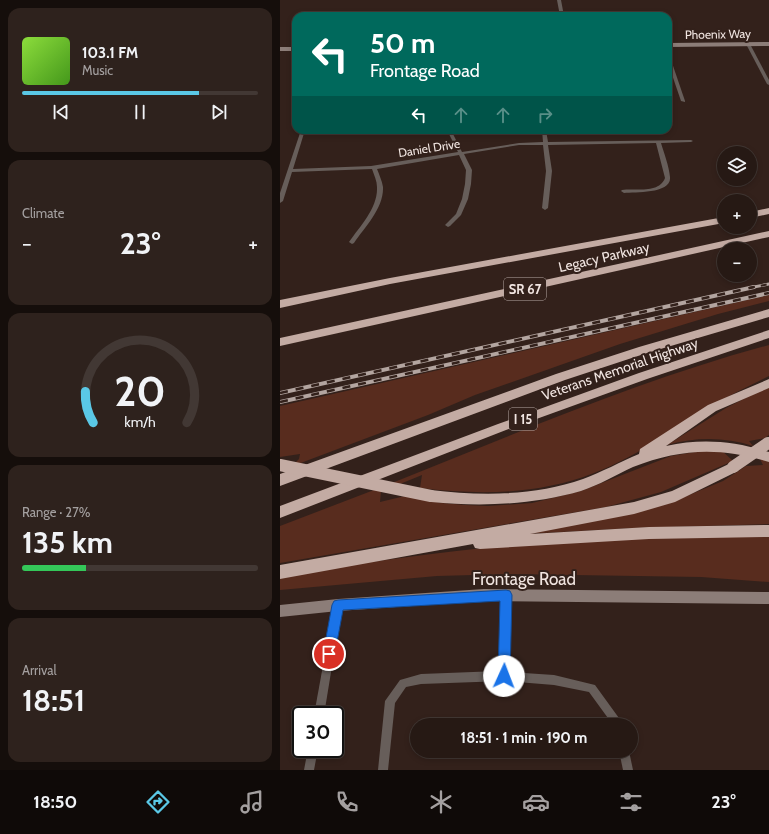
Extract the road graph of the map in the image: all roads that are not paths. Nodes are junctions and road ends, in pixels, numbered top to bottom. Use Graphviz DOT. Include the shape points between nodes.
graph roads {
  1 [pos="559,0"];
  2 [pos="561,12"];
  3 [pos="748,44"];
  4 [pos="769,44"];
  5 [pos="672,45"];
  6 [pos="280,49"];
  7 [pos="292,49"];
  8 [pos="672,69"];
  9 [pos="769,84"];
  10 [pos="683,101"];
  11 [pos="301,134"];
  12 [pos="451,134"];
  13 [pos="544,134"];
  14 [pos="658,141"];
  15 [pos="691,141"];
  16 [pos="545,142"];
  17 [pos="460,153"];
  18 [pos="374,167"];
  19 [pos="290,171"];
  20 [pos="624,191"];
  21 [pos="280,201"];
  22 [pos="545,208"];
  23 [pos="769,211"];
  24 [pos="757,214"];
  25 [pos="717,221"];
  26 [pos="448,225"];
  27 [pos="769,234"];
  28 [pos="352,242"];
  29 [pos="280,304"];
  30 [pos="769,313"];
  31 [pos="769,334"];
  32 [pos="280,342"];
  33 [pos="769,383"];
  34 [pos="769,442"];
  35 [pos="769,457"];
  36 [pos="628,464"];
  37 [pos="280,465"];
  38 [pos="280,480"];
  39 [pos="280,512"];
  40 [pos="769,531"];
  41 [pos="421,547"];
  42 [pos="280,572"];
  43 [pos="506,595"];
  44 [pos="769,598"];
  45 [pos="338,605"];
  46 [pos="280,611"];
  47 [pos="504,676"];
  48 [pos="321,706"];
  49 [pos="614,718"];
  50 [pos="311,758"];
  51 [pos="625,758"];
  52 [pos="309,770"];
  53 [pos="383,770"];
  54 [pos="628,770"];
  1 -- 2 [label="street"];
  3 -- 4 [label="street, Phoenix Way"];
  3 -- 5 [label="street, Phoenix Way"];
  3 -- 9 [label="street"];
  6 -- 7 [label="street"];
  8 -- 10 [label="street"];
  11 -- 19 [label="street"];
  12 -- 17 [label="street"];
  13 -- 16 [label="street"];
  14 -- 15 [label="street, Daniel Drive"];
  14 -- 16 [label="street, Daniel Drive"];
  14 -- 20 [label="street" via="668,178 666,184 654,190"];
  16 -- 17 [label="street, Daniel Drive"];
  16 -- 22 [label="street" via="549,171"];
  17 -- 18 [label="street, Daniel Drive"];
  17 -- 26 [label="street" via="469,170 468,184 458,215"];
  18 -- 19 [label="street, Daniel Drive"];
  18 -- 28 [label="street" via="380,186 378,199"];
  19 -- 21 [label="street"];
  23 -- 24 [label="highway"];
  25 -- 29 [label="highway, Legacy Parkway / SR 67" via="390,281"];
  27 -- 32 [label="highway, Legacy Parkway / SR 67"];
  30 -- 38 [label="highway, Veterans Memorial Highway / I 15" via="601,363"];
  31 -- 39 [label="highway, Veterans Memorial Highway / I 15" via="516,422"];
  33 -- 36 [label="highway" via="712,408"];
  34 -- 41 [label="highway, bridge" via="734,467 675,496 595,516"];
  35 -- 36 [label="highway" via="722,445 699,445 657,453"];
  36 -- 37 [label="highway, bridge" via="582,484 539,495 474,501 431,496"];
  40 -- 41 [label="highway" via="649,533"];
  41 -- 42 [label="highway"];
  43 -- 44 [label="street, Frontage Road"];
  43 -- 45 [label="street, Frontage Road"];
  43 -- 47 [label="street"];
  45 -- 46 [label="street, Frontage Road"];
  45 -- 48 [label="street"];
  47 -- 49 [label="street" via="554,680 592,688"];
  47 -- 53 [label="street" via="421,679 403,683 390,701"];
  50 -- 52 [label="street"];
  51 -- 54 [label="street"];
}
